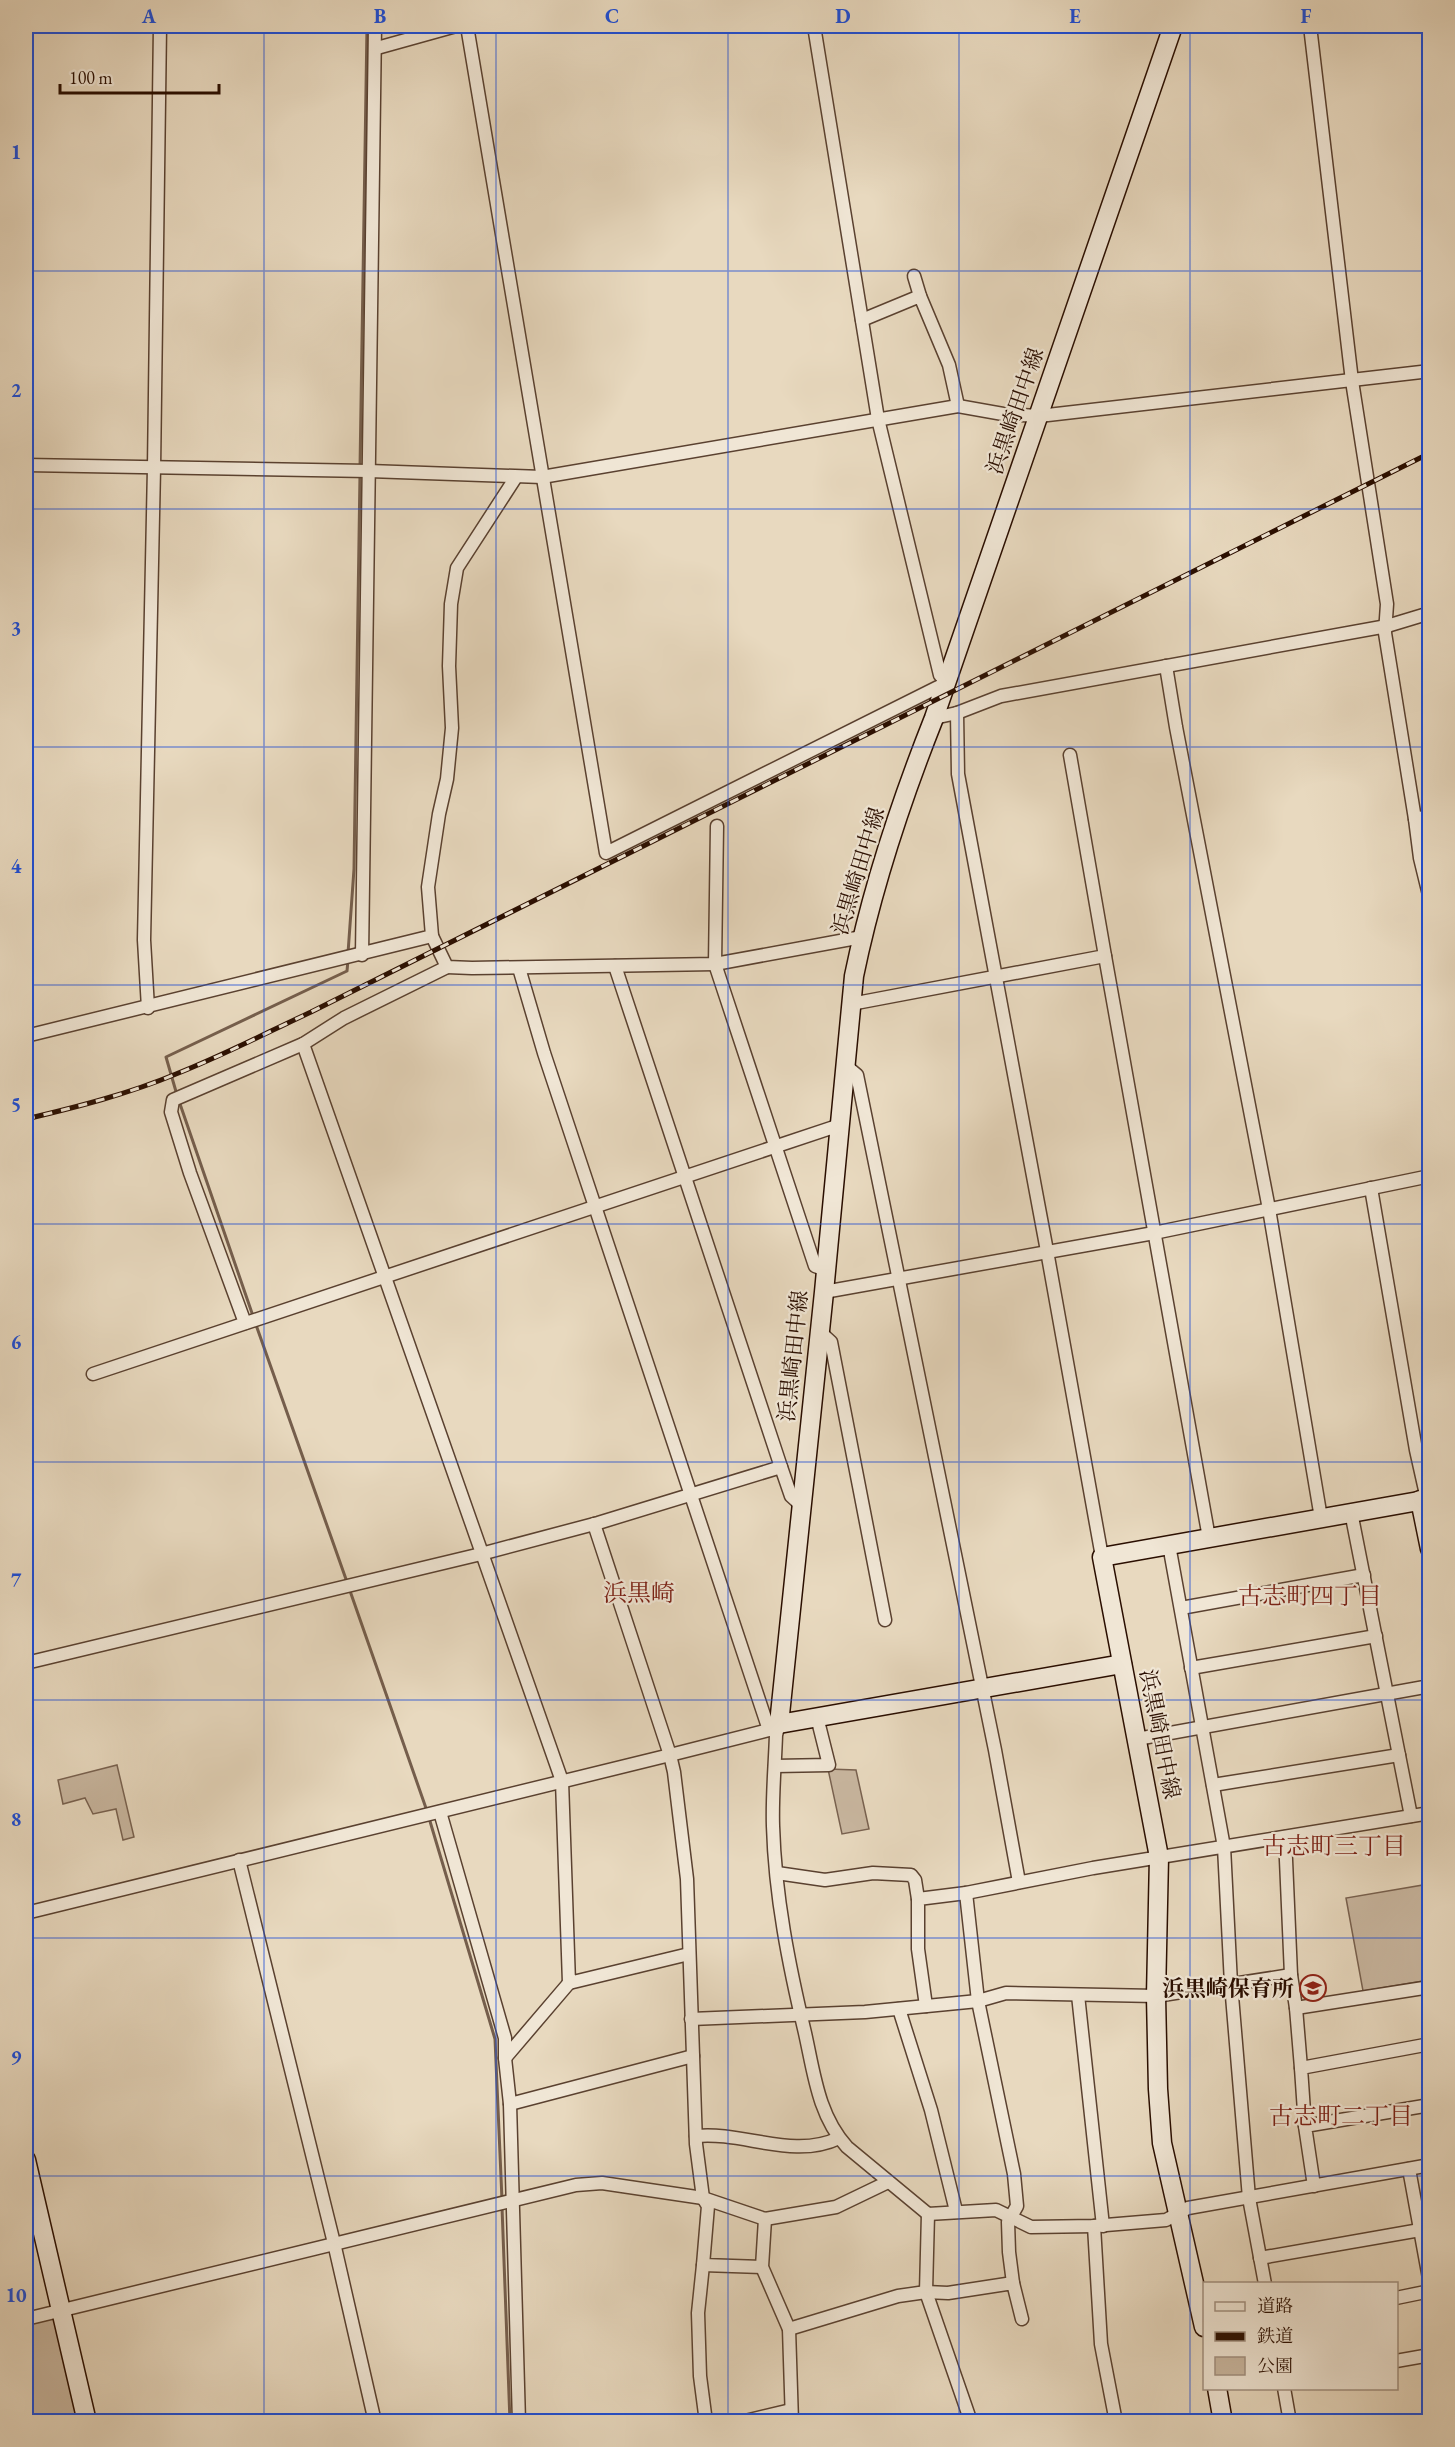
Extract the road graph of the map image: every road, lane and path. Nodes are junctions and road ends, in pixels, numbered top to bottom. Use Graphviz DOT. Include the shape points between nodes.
graph roads {
  1 [pos="160,26"];
  2 [pos="375,26"];
  3 [pos="456,26"];
  4 [pos="467,26"];
  5 [pos="814,26"];
  6 [pos="1173,26"];
  7 [pos="1310,26"];
  8 [pos="377,48"];
  9 [pos="914,276"];
  10 [pos="920,296"];
  11 [pos="862,320"];
  12 [pos="1430,371"];
  13 [pos="1352,381"];
  14 [pos="958,406"];
  15 [pos="1039,416"];
  16 [pos="878,419"];
  17 [pos="26,465"];
  18 [pos="154,468"];
  19 [pos="369,471"];
  20 [pos="516,477"];
  21 [pos="542,477"];
  22 [pos="1430,613"];
  23 [pos="1387,626"];
  24 [pos="1166,666"];
  25 [pos="946,683"];
  26 [pos="957,713"];
  27 [pos="934,718"];
  28 [pos="1070,755"];
  29 [pos="1430,816"];
  30 [pos="1415,819"];
  31 [pos="717,826"];
  32 [pos="1430,899"];
  33 [pos="432,936"];
  34 [pos="862,937"];
  35 [pos="362,955"];
  36 [pos="1105,956"];
  37 [pos="715,964"];
  38 [pos="615,966"];
  39 [pos="447,967"];
  40 [pos="519,968"];
  41 [pos="996,976"];
  42 [pos="851,1004"];
  43 [pos="148,1008"];
  44 [pos="26,1036"];
  45 [pos="303,1044"];
  46 [pos="845,1065"];
  47 [pos="840,1125"];
  48 [pos="777,1147"];
  49 [pos="1430,1176"];
  50 [pos="684,1177"];
  51 [pos="1371,1188"];
  52 [pos="596,1206"];
  53 [pos="1269,1209"];
  54 [pos="1154,1233"];
  55 [pos="1047,1251"];
  56 [pos="826,1270"];
  57 [pos="384,1277"];
  58 [pos="899,1279"];
  59 [pos="824,1292"];
  60 [pos="245,1323"];
  61 [pos="820,1332"];
  62 [pos="93,1374"];
  63 [pos="781,1467"];
  64 [pos="691,1494"];
  65 [pos="1426,1499"];
  66 [pos="802,1506"];
  67 [pos="1351,1512"];
  68 [pos="1321,1518"];
  69 [pos="594,1524"];
  70 [pos="1209,1538"];
  71 [pos="1169,1545"];
  72 [pos="1430,1549"];
  73 [pos="481,1554"];
  74 [pos="1102,1557"];
  75 [pos="1364,1575"];
  76 [pos="1180,1608"];
  77 [pos="885,1620"];
  78 [pos="1376,1636"];
  79 [pos="26,1663"];
  80 [pos="1122,1664"];
  81 [pos="1191,1668"];
  82 [pos="1430,1686"];
  83 [pos="982,1688"];
  84 [pos="1387,1694"];
  85 [pos="817,1717"];
  86 [pos="774,1727"];
  87 [pos="1202,1727"];
  88 [pos="1137,1739"];
  89 [pos="670,1755"];
  90 [pos="1399,1755"];
  91 [pos="775,1766"];
  92 [pos="562,1781"];
  93 [pos="1213,1785"];
  94 [pos="440,1812"];
  95 [pos="1430,1814"];
  96 [pos="1411,1816"];
  97 [pos="1285,1837"];
  98 [pos="1224,1847"];
  99 [pos="1159,1857"];
  100 [pos="238,1860"];
  101 [pos="777,1873"];
  102 [pos="1018,1882"];
  103 [pos="966,1893"];
  104 [pos="918,1899"];
  105 [pos="26,1913"];
  106 [pos="689,1954"];
  107 [pos="1291,1975"];
  108 [pos="568,1983"];
  109 [pos="1231,1984"];
  110 [pos="1430,1987"];
  111 [pos="1078,1995"];
  112 [pos="1156,1996"];
  113 [pos="978,2001"];
  114 [pos="926,2006"];
  115 [pos="899,2008"];
  116 [pos="1296,2008"];
  117 [pos="800,2015"];
  118 [pos="691,2019"];
  119 [pos="1430,2044"];
  120 [pos="693,2056"];
  121 [pos="505,2058"];
  122 [pos="1301,2068"];
  123 [pos="510,2104"];
  124 [pos="1430,2105"];
  125 [pos="1305,2126"];
  126 [pos="696,2136"];
  127 [pos="839,2138"];
  128 [pos="26,2160"];
  129 [pos="1430,2165"];
  130 [pos="1409,2169"];
  131 [pos="888,2182"];
  132 [pos="1314,2186"];
  133 [pos="703,2198"];
  134 [pos="1249,2198"];
  135 [pos="512,2201"];
  136 [pos="956,2211"];
  137 [pos="1179,2212"];
  138 [pos="928,2214"];
  139 [pos="1013,2217"];
  140 [pos="765,2219"];
  141 [pos="1098,2226"];
  142 [pos="1420,2230"];
  143 [pos="334,2243"];
  144 [pos="1260,2259"];
  145 [pos="703,2265"];
  146 [pos="762,2267"];
  147 [pos="1265,2282"];
  148 [pos="1013,2283"];
  149 [pos="1430,2284"];
  150 [pos="1430,2291"];
  151 [pos="926,2292"];
  152 [pos="1398,2298"];
  153 [pos="62,2310"];
  154 [pos="26,2319"];
  155 [pos="1022,2319"];
  156 [pos="1203,2322"];
  157 [pos="789,2329"];
  158 [pos="1430,2355"];
  159 [pos="1398,2361"];
  160 [pos="1217,2390"];
  161 [pos="1284,2390"];
  162 [pos="791,2416"];
  163 [pos="1430,2419"];
  164 [pos="87,2421"];
  165 [pos="375,2421"];
  166 [pos="519,2421"];
  167 [pos="706,2421"];
  168 [pos="741,2421"];
  169 [pos="970,2421"];
  170 [pos="1116,2421"];
  171 [pos="1223,2421"];
  172 [pos="1290,2421"];
  173 [pos="1415,2421"];
  1 -- 18 [label="street"];
  2 -- 8 [label="street"];
  3 -- 8 [label="street"];
  4 -- 21 [label="street"];
  5 -- 11 [label="street"];
  6 -- 15 [label="main road, 浜黒崎田中線"];
  7 -- 13 [label="street"];
  8 -- 19 [label="street"];
  9 -- 10 [label="street"];
  10 -- 11 [label="street"];
  10 -- 14 [label="street" via="949,365"];
  11 -- 16 [label="street"];
  12 -- 13 [label="street"];
  13 -- 15 [label="street"];
  13 -- 23 [label="street" via="1387,604"];
  14 -- 15 [label="street"];
  14 -- 16 [label="street"];
  15 -- 25 [label="main road, 浜黒崎田中線"];
  16 -- 21 [label="street"];
  16 -- 25 [label="street" via="940,675"];
  17 -- 18 [label="street"];
  18 -- 19 [label="street"];
  18 -- 43 [label="street" via="144,940"];
  19 -- 20 [label="street"];
  19 -- 35 [label="street"];
  20 -- 21 [label="street"];
  20 -- 33 [label="street" via="461,561 455,577 448,666 452,728 428,887"];
  21 -- 25 [label="street" via="606,853"];
  22 -- 23 [label="street"];
  23 -- 24 [label="street"];
  23 -- 30 [label="street"];
  24 -- 26 [label="street" via="1001,696"];
  24 -- 53 [label="street"];
  25 -- 27 [label="main road, 浜黒崎田中線"];
  26 -- 27 [label="street"];
  26 -- 41 [label="street" via="958,774"];
  27 -- 34 [label="main road, 浜黒崎田中線"];
  28 -- 36 [label="street"];
  29 -- 30 [label="street"];
  30 -- 32 [label="street"];
  31 -- 37 [label="street"];
  33 -- 35 [label="street"];
  33 -- 39 [label="street"];
  34 -- 37 [label="street"];
  34 -- 42 [label="main road, 浜黒崎田中線"];
  35 -- 43 [label="street"];
  36 -- 41 [label="street"];
  36 -- 54 [label="street"];
  37 -- 38 [label="street"];
  37 -- 48 [label="street"];
  38 -- 40 [label="street"];
  38 -- 50 [label="street"];
  39 -- 40 [label="street"];
  39 -- 45 [label="street" via="344,1018"];
  40 -- 52 [label="street"];
  41 -- 42 [label="street"];
  41 -- 55 [label="street"];
  42 -- 46 [label="main road, 浜黒崎田中線"];
  43 -- 44 [label="street"];
  45 -- 57 [label="street"];
  45 -- 60 [label="street" via="173,1100 171,1112 190,1173"];
  46 -- 47 [label="main road, 浜黒崎田中線"];
  46 -- 58 [label="street" via="857,1075"];
  47 -- 48 [label="street"];
  47 -- 56 [label="main road, 浜黒崎田中線"];
  48 -- 50 [label="street"];
  48 -- 56 [label="street" via="815,1266"];
  49 -- 51 [label="street"];
  50 -- 52 [label="street"];
  50 -- 63 [label="street"];
  51 -- 53 [label="street"];
  51 -- 65 [label="street"];
  52 -- 57 [label="street"];
  52 -- 64 [label="street"];
  53 -- 54 [label="street"];
  53 -- 68 [label="street"];
  54 -- 55 [label="street"];
  54 -- 70 [label="street"];
  55 -- 58 [label="street"];
  55 -- 74 [label="street"];
  56 -- 59 [label="main road, 浜黒崎田中線"];
  57 -- 60 [label="street"];
  57 -- 73 [label="street"];
  58 -- 59 [label="street"];
  58 -- 83 [label="street"];
  59 -- 61 [label="main road, 浜黒崎田中線"];
  60 -- 62 [label="street"];
  61 -- 66 [label="main road, 浜黒崎田中線"];
  61 -- 77 [label="street" via="831,1342"];
  63 -- 64 [label="street"];
  63 -- 66 [label="street" via="791,1496"];
  64 -- 69 [label="street"];
  64 -- 86 [label="street"];
  65 -- 67 [label="main road"];
  65 -- 72 [label="main road"];
  66 -- 86 [label="main road, 浜黒崎田中線"];
  67 -- 68 [label="main road"];
  67 -- 75 [label="street"];
  68 -- 70 [label="main road"];
  69 -- 73 [label="street"];
  69 -- 89 [label="street"];
  70 -- 71 [label="main road"];
  71 -- 74 [label="main road"];
  71 -- 76 [label="street"];
  73 -- 79 [label="street"];
  73 -- 92 [label="street"];
  74 -- 80 [label="main road"];
  75 -- 76 [label="street"];
  75 -- 78 [label="street"];
  76 -- 81 [label="street"];
  78 -- 81 [label="street"];
  78 -- 84 [label="street"];
  80 -- 83 [label="main road, 浜黒崎田中線"];
  80 -- 88 [label="main road, 浜黒崎田中線"];
  81 -- 87 [label="street"];
  82 -- 84 [label="street"];
  83 -- 85 [label="main road, 浜黒崎田中線"];
  83 -- 102 [label="street"];
  84 -- 87 [label="street"];
  84 -- 90 [label="street"];
  85 -- 86 [label="main road, 浜黒崎田中線"];
  85 -- 91 [label="street" via="829,1765"];
  86 -- 89 [label="street"];
  86 -- 91 [label="street"];
  87 -- 88 [label="street"];
  87 -- 93 [label="street"];
  88 -- 99 [label="main road, 浜黒崎田中線"];
  89 -- 92 [label="street"];
  89 -- 106 [label="street" via="687,1879"];
  90 -- 93 [label="street"];
  90 -- 96 [label="street"];
  91 -- 101 [label="street" via="773,1826"];
  92 -- 94 [label="street"];
  92 -- 108 [label="street"];
  93 -- 98 [label="street"];
  94 -- 100 [label="street"];
  94 -- 121 [label="street" via="505,2038"];
  95 -- 96 [label="street"];
  96 -- 97 [label="street"];
  97 -- 98 [label="street"];
  97 -- 107 [label="street"];
  98 -- 99 [label="street"];
  98 -- 109 [label="street"];
  99 -- 102 [label="street"];
  99 -- 112 [label="main road, 浜黒崎田中線"];
  100 -- 105 [label="street"];
  100 -- 143 [label="street"];
  101 -- 104 [label="street" via="825,1880 873,1873 911,1875"];
  101 -- 117 [label="street"];
  102 -- 103 [label="street"];
  103 -- 104 [label="street"];
  103 -- 113 [label="street"];
  104 -- 114 [label="street" via="918,1949"];
  106 -- 108 [label="street"];
  106 -- 118 [label="street"];
  107 -- 109 [label="street"];
  107 -- 116 [label="street"];
  108 -- 121 [label="street"];
  109 -- 112 [label="street"];
  109 -- 134 [label="street"];
  110 -- 116 [label="street"];
  111 -- 112 [label="street"];
  111 -- 113 [label="street" via="1006,1993"];
  111 -- 141 [label="street"];
  112 -- 137 [label="main road, 浜黒崎田中線" via="1162,2143"];
  113 -- 114 [label="street"];
  113 -- 139 [label="street" via="1011,2154 1017,2206"];
  114 -- 115 [label="street"];
  115 -- 117 [label="street"];
  115 -- 136 [label="street" via="931,2110"];
  116 -- 122 [label="street"];
  117 -- 118 [label="street"];
  117 -- 127 [label="street" via="822,2108"];
  118 -- 120 [label="street"];
  119 -- 122 [label="street"];
  120 -- 123 [label="street"];
  120 -- 126 [label="street"];
  121 -- 123 [label="street"];
  122 -- 125 [label="street"];
  123 -- 135 [label="street"];
  124 -- 125 [label="street"];
  125 -- 132 [label="street"];
  126 -- 127 [label="street" via="716,2134 797,2146 824,2145"];
  126 -- 133 [label="street"];
  127 -- 131 [label="street"];
  128 -- 153 [label="main road"];
  129 -- 130 [label="street"];
  130 -- 132 [label="street"];
  130 -- 142 [label="street"];
  131 -- 138 [label="street"];
  131 -- 140 [label="street" via="836,2207"];
  132 -- 134 [label="street"];
  133 -- 135 [label="street" via="602,2183 576,2185"];
  133 -- 140 [label="street"];
  133 -- 145 [label="street" via="708,2206"];
  134 -- 137 [label="street"];
  134 -- 144 [label="street"];
  135 -- 143 [label="street"];
  135 -- 166 [label="street"];
  136 -- 138 [label="street"];
  136 -- 139 [label="street" via="996,2210"];
  137 -- 141 [label="street" via="1166,2220"];
  137 -- 156 [label="main road, 浜黒崎田中線"];
  138 -- 151 [label="street"];
  139 -- 141 [label="street" via="1031,2227"];
  139 -- 148 [label="street" via="1008,2222"];
  140 -- 146 [label="street"];
  141 -- 170 [label="street" via="1101,2344"];
  142 -- 144 [label="street"];
  142 -- 149 [label="street"];
  143 -- 153 [label="street"];
  143 -- 165 [label="street"];
  144 -- 147 [label="street"];
  145 -- 146 [label="street"];
  145 -- 167 [label="street" via="698,2313"];
  146 -- 157 [label="street"];
  148 -- 151 [label="street" via="948,2293"];
  148 -- 155 [label="street"];
  150 -- 152 [label="street"];
  151 -- 157 [label="street" via="898,2295"];
  151 -- 169 [label="street"];
  153 -- 154 [label="street"];
  153 -- 164 [label="main road"];
  157 -- 162 [label="street"];
  158 -- 159 [label="street"];
  160 -- 171 [label="main road"];
  161 -- 172 [label="street"];
  162 -- 168 [label="street"];
  163 -- 173 [label="street"];
}
